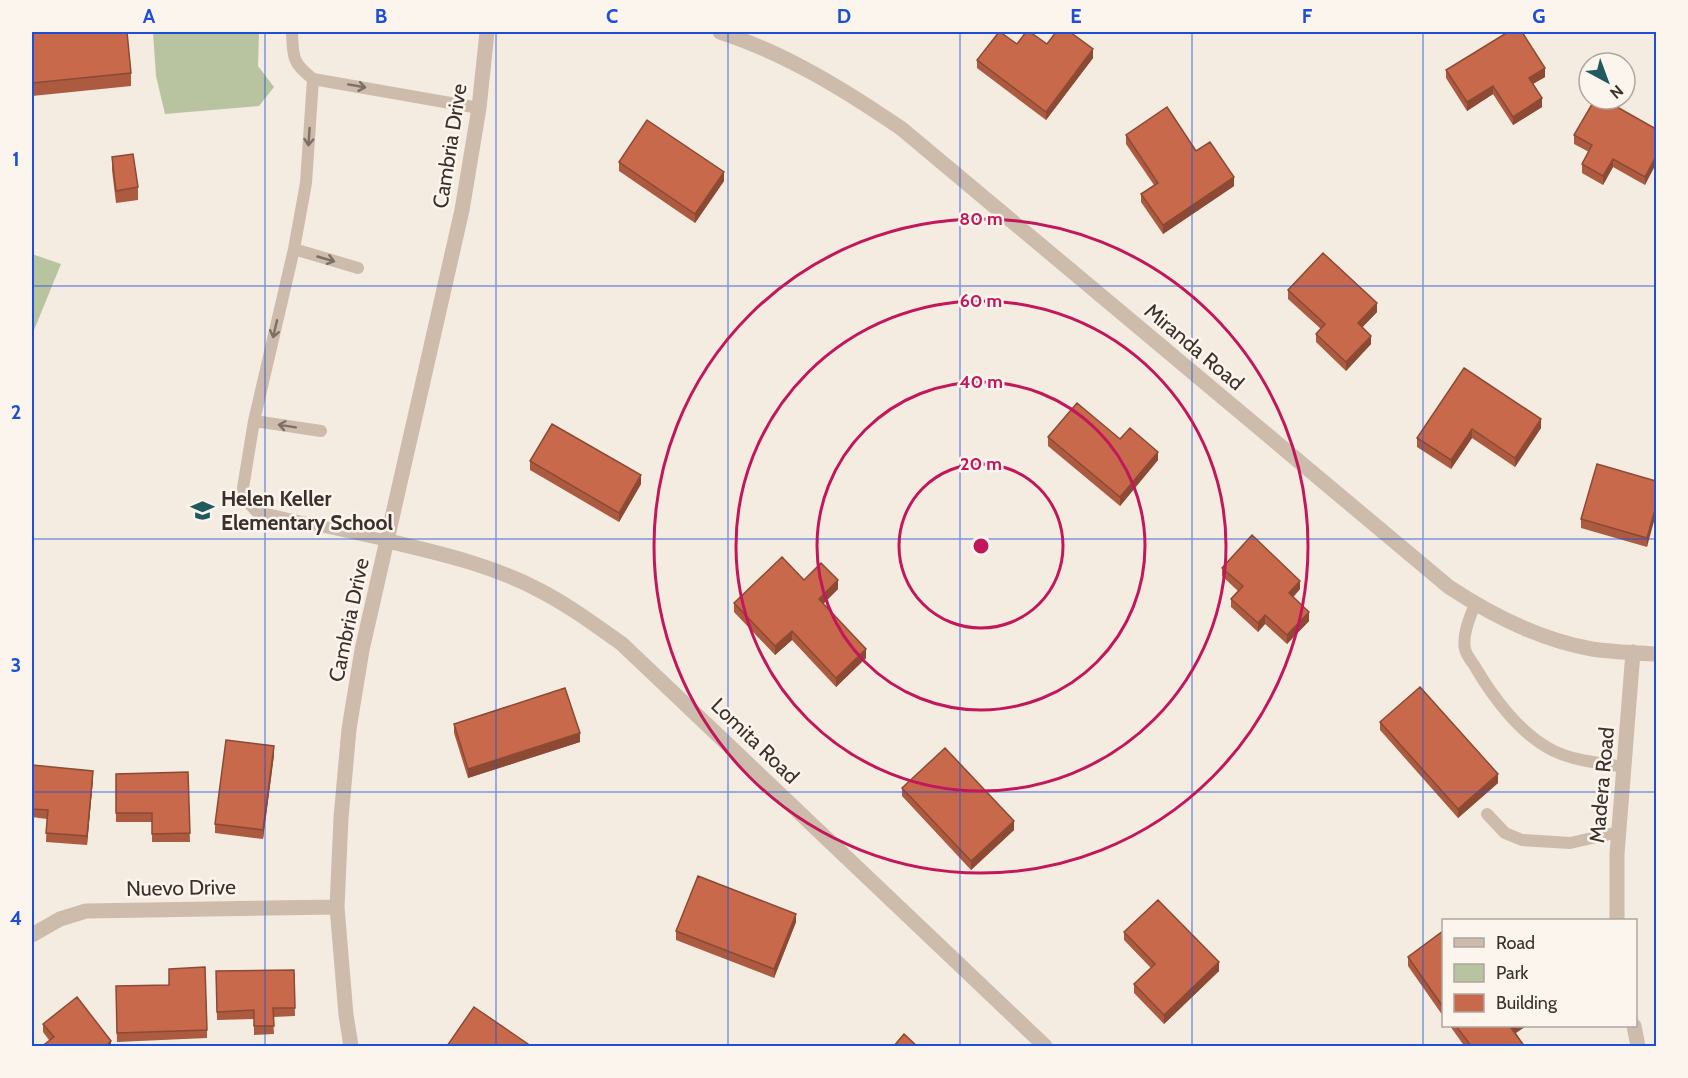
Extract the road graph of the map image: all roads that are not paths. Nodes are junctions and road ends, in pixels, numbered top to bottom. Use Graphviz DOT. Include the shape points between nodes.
graph roads {
  1 [pos="292,32"];
  2 [pos="487,32"];
  3 [pos="720,32"];
  4 [pos="313,79"];
  5 [pos="479,108"];
  6 [pos="294,249"];
  7 [pos="358,268"];
  8 [pos="254,421"];
  9 [pos="321,431"];
  10 [pos="388,541"];
  11 [pos="1475,604"];
  12 [pos="1633,652"];
  13 [pos="1656,654"];
  14 [pos="1624,767"];
  15 [pos="1487,814"];
  16 [pos="1619,832"];
  17 [pos="337,907"];
  18 [pos="1617,919"];
  19 [pos="32,935"];
  20 [pos="1634,1027"];
  21 [pos="351,1047"];
  22 [pos="1045,1047"];
  23 [pos="1638,1047"];
  1 -- 4 [label="lane" via="293,58"];
  2 -- 5 [label="street, Cambria Drive"];
  3 -- 11 [label="street, Miranda Road" via="798,65 848,92 902,129 1330,489"];
  4 -- 5 [label="lane, one-way"];
  4 -- 6 [label="lane, one-way" via="306,183"];
  5 -- 10 [label="street, Cambria Drive" via="462,210"];
  6 -- 7 [label="lane, one-way"];
  6 -- 8 [label="lane, one-way"];
  9 -- 8 [label="lane, one-way"];
  8 -- 10 [label="lane" via="243,488 246,500 257,512"];
  10 -- 17 [label="street, Cambria Drive" via="348,729"];
  10 -- 22 [label="street, Lomita Road" via="450,556 537,589 622,644"];
  11 -- 12 [label="street, Miranda Road" via="1557,641"];
  11 -- 14 [label="lane" via="1467,624 1465,650 1486,686 1509,714 1552,751"];
  12 -- 13 [label="street, Miranda Road"];
  12 -- 14 [label="street, Madera Road"];
  14 -- 16 [label="street, Madera Road"];
  15 -- 16 [label="lane" via="1505,833 1522,840 1570,843"];
  16 -- 18 [label="street, Madera Road"];
  17 -- 19 [label="street, Nuevo Drive" via="86,911 60,919"];
  17 -- 21 [label="street, Cambria Drive"];
  20 -- 23 [label="street"];
}
